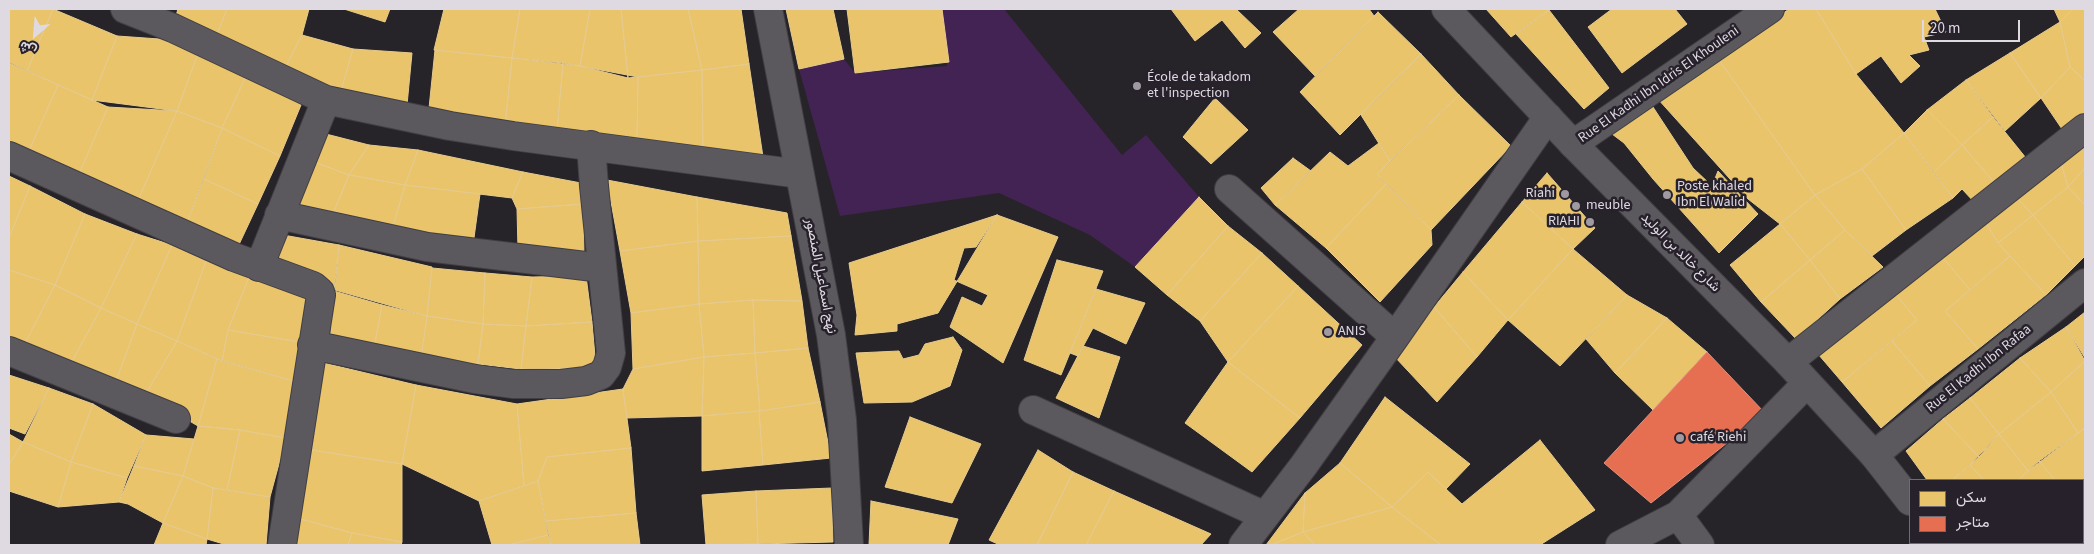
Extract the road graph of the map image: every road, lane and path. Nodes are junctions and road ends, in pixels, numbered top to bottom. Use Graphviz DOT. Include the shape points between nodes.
graph roads {
  1 [pos="125,9"];
  2 [pos="768,9"];
  3 [pos="1446,9"];
  4 [pos="1770,9"];
  5 [pos="326,100"];
  6 [pos="1548,117"];
  7 [pos="2085,128"];
  8 [pos="1573,144"];
  9 [pos="591,145"];
  10 [pos="9,156"];
  11 [pos="800,174"];
  12 [pos="1229,189"];
  13 [pos="279,214"];
  14 [pos="258,267"];
  15 [pos="602,268"];
  16 [pos="2085,283"];
  17 [pos="1395,337"];
  18 [pos="312,345"];
  19 [pos="9,351"];
  20 [pos="1788,362"];
  21 [pos="1807,383"];
  22 [pos="1033,410"];
  23 [pos="176,420"];
  24 [pos="1874,455"];
  25 [pos="1909,499"];
  26 [pos="1678,515"];
  27 [pos="1266,516"];
  28 [pos="282,545"];
  29 [pos="849,545"];
  30 [pos="1243,545"];
  31 [pos="1620,545"];
  32 [pos="1700,545"];
  1 -- 5 [label="street"];
  2 -- 11 [label="street, نهج اسماعيل المنصور"];
  3 -- 6 [label="street, شارع خالد بن الوليد"];
  4 -- 8 [label="street, Rue El Kadhi Ibn Idris El Khouleni"];
  5 -- 9 [label="street" via="450,126"];
  5 -- 13 [label="street"];
  6 -- 8 [label="street, شارع خالد بن الوليد"];
  6 -- 17 [label="street"];
  7 -- 20 [label="street"];
  8 -- 20 [label="street, شارع خالد بن الوليد"];
  9 -- 11 [label="street"];
  9 -- 15 [label="street"];
  10 -- 14 [label="street"];
  11 -- 29 [label="street, نهج اسماعيل المنصور" via="831,335 846,460"];
  12 -- 17 [label="street"];
  13 -- 14 [label="street"];
  13 -- 15 [label="street" via="427,247"];
  14 -- 18 [label="street" via="313,286 320,292"];
  15 -- 18 [label="street" via="611,353 608,367 593,379 561,384 494,381"];
  16 -- 24 [label="street, Rue El Kadhi Ibn Rafaa"];
  17 -- 27 [label="street"];
  18 -- 28 [label="street"];
  19 -- 23 [label="street"];
  20 -- 21 [label="street, شارع خالد بن الوليد"];
  21 -- 24 [label="street, شارع خالد بن الوليد"];
  21 -- 26 [label="street"];
  22 -- 27 [label="street"];
  24 -- 25 [label="street, شارع خالد بن الوليد"];
  26 -- 31 [label="street"];
  26 -- 32 [label="street"];
  27 -- 30 [label="street"];
}
